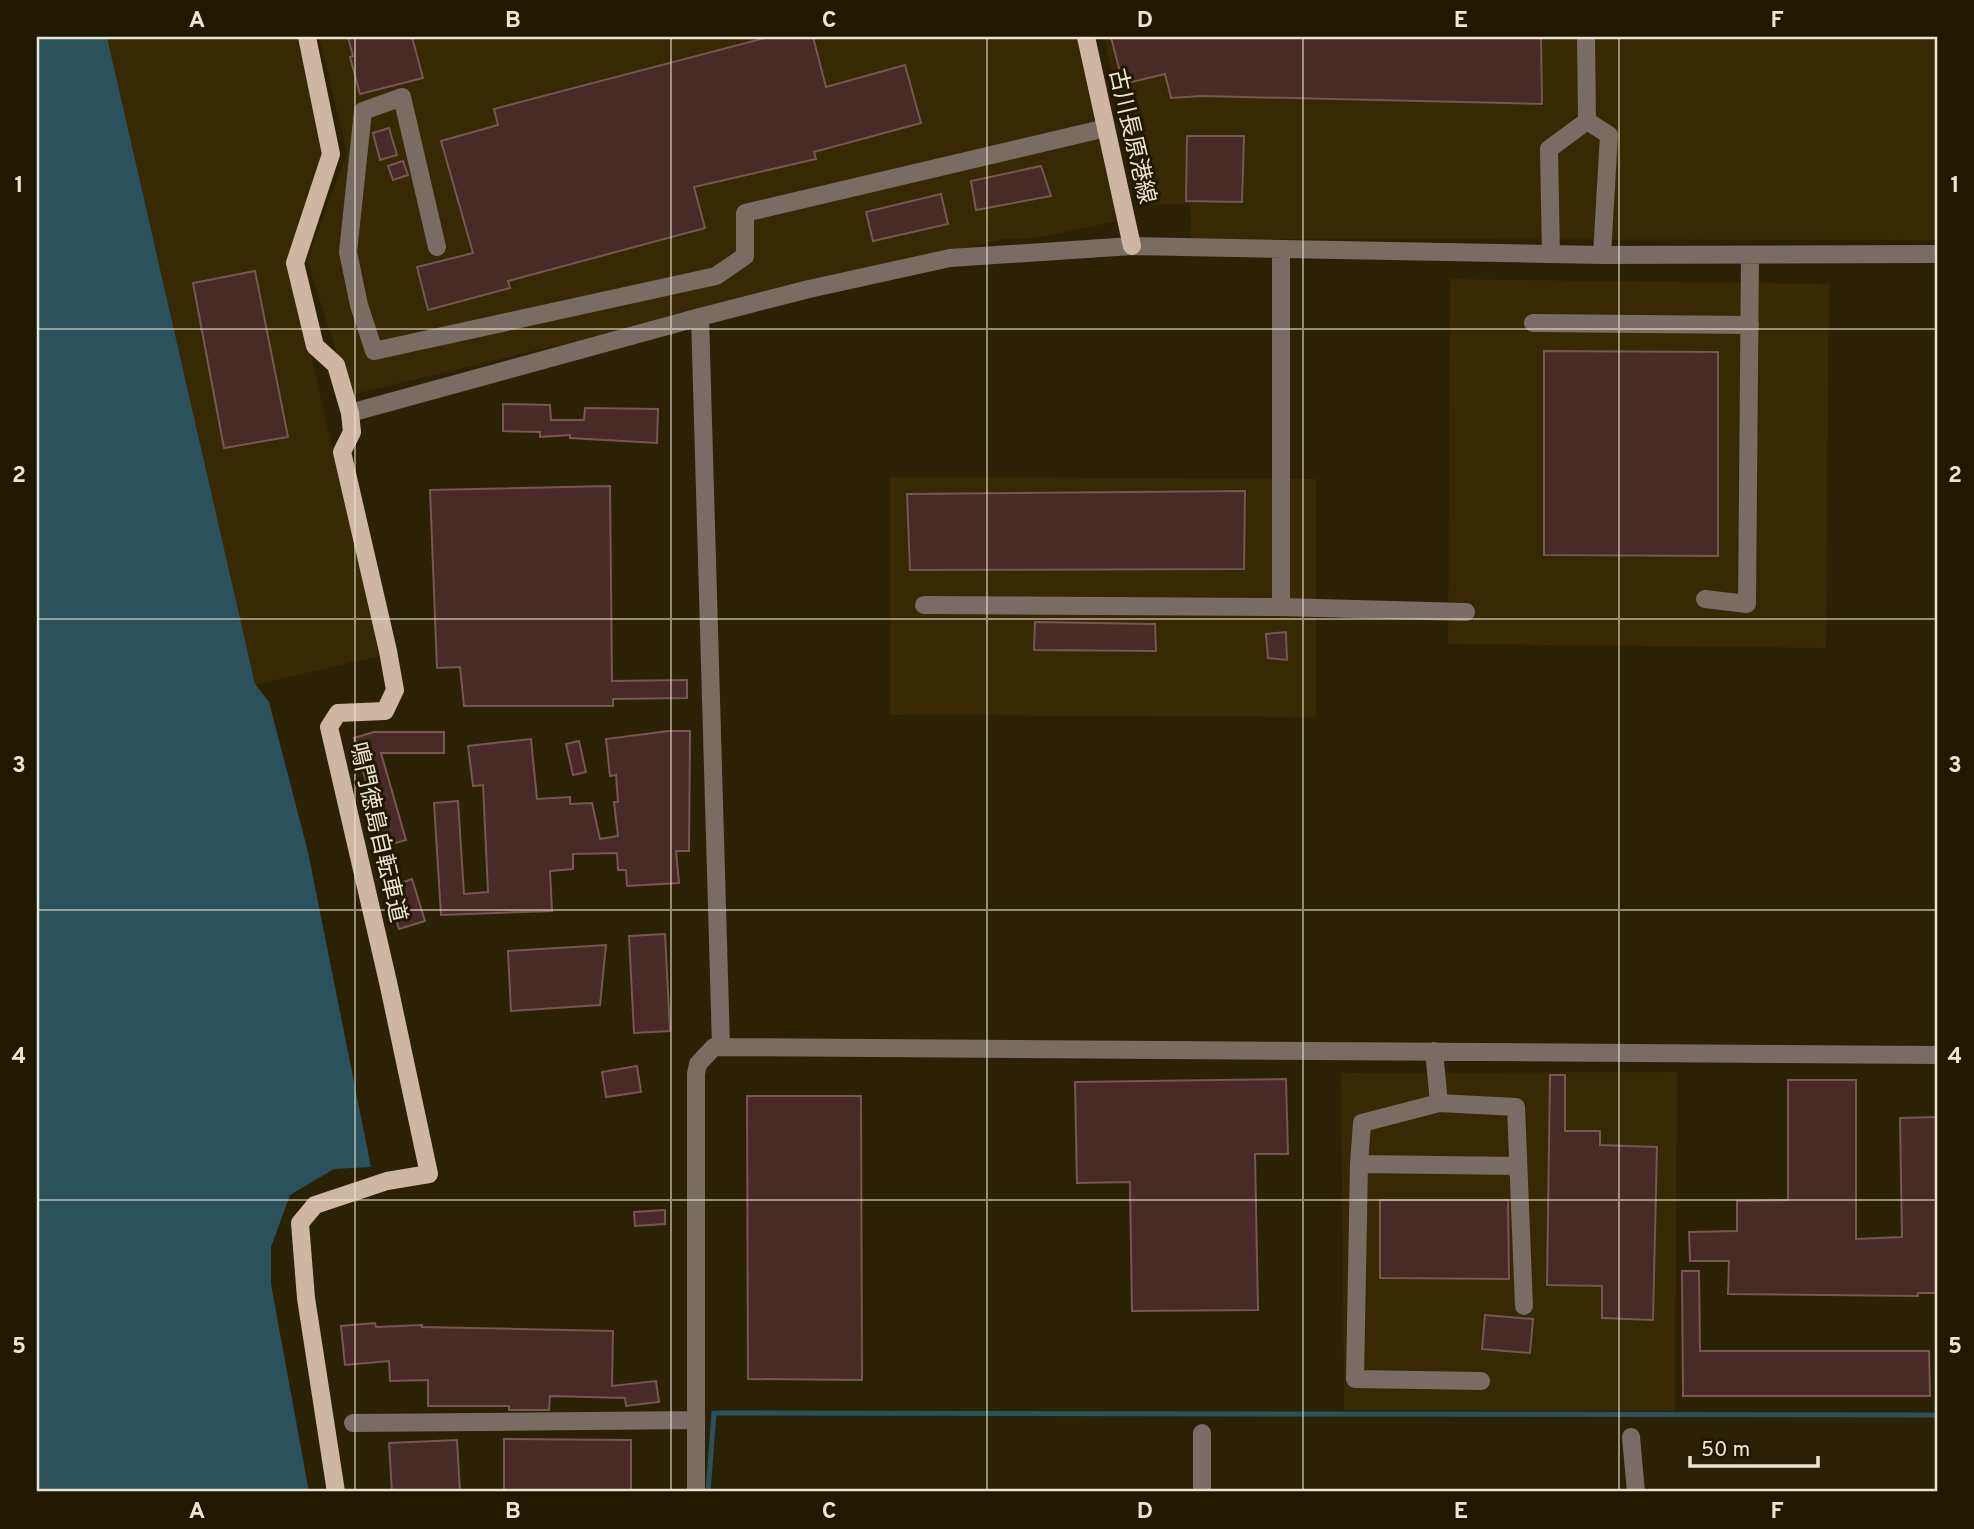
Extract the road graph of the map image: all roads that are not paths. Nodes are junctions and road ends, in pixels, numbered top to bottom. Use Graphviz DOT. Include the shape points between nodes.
graph roads {
  1 [pos="307,37"];
  2 [pos="1086,37"];
  3 [pos="1586,37"];
  4 [pos="1587,121"];
  5 [pos="1106,128"];
  6 [pos="1132,246"];
  7 [pos="438,247"];
  8 [pos="1281,249"];
  9 [pos="1551,254"];
  10 [pos="1937,254"];
  11 [pos="1602,256"];
  12 [pos="1750,256"];
  13 [pos="700,317"];
  14 [pos="1533,323"];
  15 [pos="1750,325"];
  16 [pos="350,413"];
  17 [pos="1705,599"];
  18 [pos="924,605"];
  19 [pos="1280,607"];
  20 [pos="1466,612"];
  21 [pos="721,1046"];
  22 [pos="1434,1051"];
  23 [pos="1937,1055"];
  24 [pos="1439,1103"];
  25 [pos="1359,1164"];
  26 [pos="1518,1166"];
  27 [pos="1524,1306"];
  28 [pos="1480,1381"];
  29 [pos="696,1420"];
  30 [pos="353,1423"];
  31 [pos="1202,1433"];
  32 [pos="1631,1437"];
  33 [pos="336,1492"];
  34 [pos="696,1492"];
  35 [pos="1202,1492"];
  36 [pos="1636,1492"];
  1 -- 16 [label="main road, 鳴門徳島自転車道" via="331,154 295,263 314,345 336,365"];
  2 -- 5 [label="main road, 古川長原港線"];
  3 -- 4 [label="street"];
  4 -- 9 [label="street" via="1549,149"];
  4 -- 11 [label="street" via="1609,135"];
  5 -- 6 [label="main road, 古川長原港線"];
  5 -- 7 [label="street" via="745,212 745,256 716,276 373,351 348,252 363,111 402,97"];
  6 -- 8 [label="street"];
  6 -- 13 [label="street" via="950,258"];
  8 -- 9 [label="street"];
  8 -- 19 [label="street"];
  9 -- 11 [label="street"];
  10 -- 12 [label="street"];
  11 -- 12 [label="street"];
  12 -- 15 [label="street"];
  13 -- 16 [label="street"];
  13 -- 21 [label="street"];
  14 -- 15 [label="street"];
  15 -- 17 [label="street" via="1747,604"];
  16 -- 33 [label="main road, 鳴門徳島自転車道" via="352,432 342,452 395,690 385,711 338,713 329,727 429,1174 387,1181 315,1205 300,1223 306,1298"];
  18 -- 19 [label="street"];
  19 -- 20 [label="street"];
  21 -- 22 [label="street"];
  21 -- 29 [label="street" via="704,1056 696,1074"];
  22 -- 23 [label="street"];
  22 -- 24 [label="street"];
  24 -- 25 [label="street" via="1362,1123"];
  24 -- 26 [label="street" via="1516,1107"];
  25 -- 26 [label="street"];
  25 -- 28 [label="street" via="1355,1379"];
  26 -- 27 [label="street"];
  29 -- 30 [label="street"];
  29 -- 34 [label="street"];
  31 -- 35 [label="street"];
  32 -- 36 [label="street"];
}
